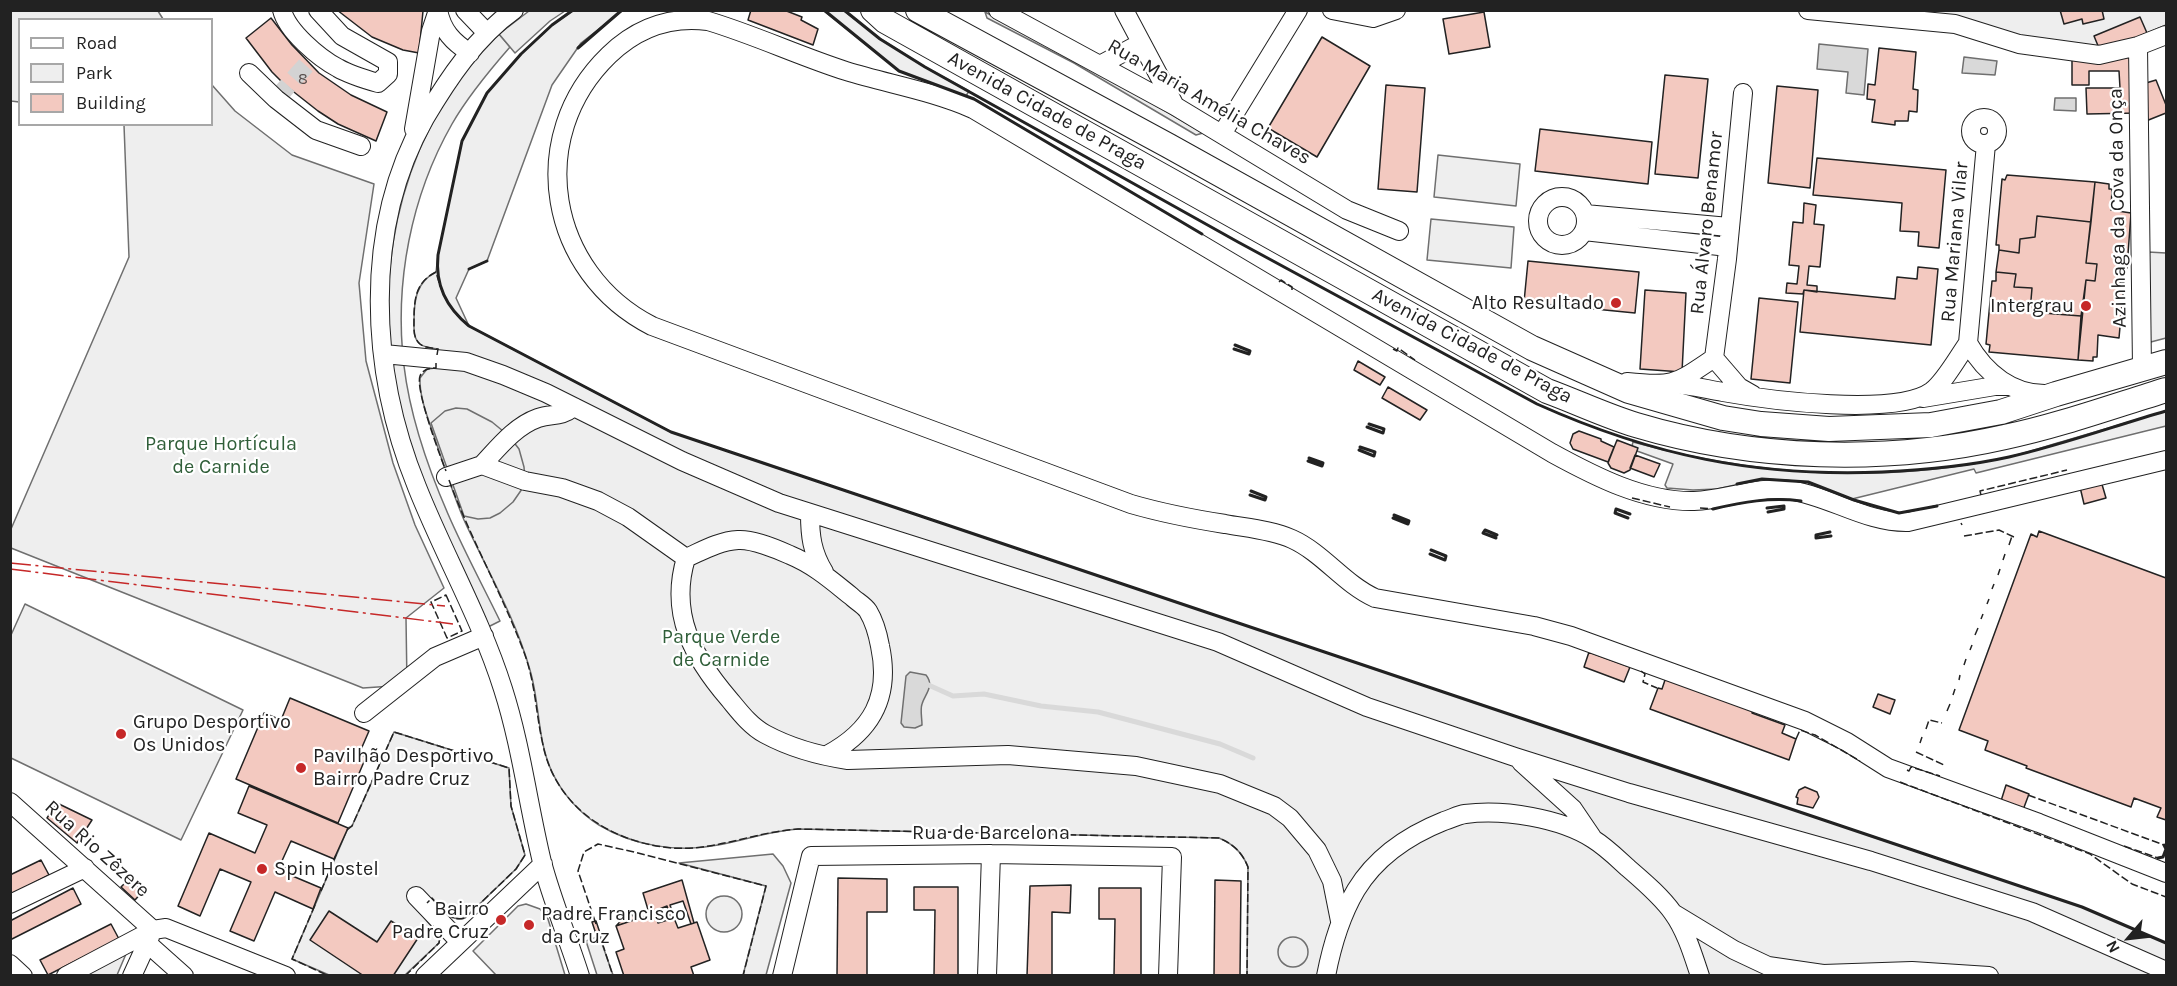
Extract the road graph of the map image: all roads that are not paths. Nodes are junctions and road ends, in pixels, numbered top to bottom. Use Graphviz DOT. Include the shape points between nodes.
graph roads {
  1 [pos="282,10"];
  2 [pos="318,10"];
  3 [pos="438,10"];
  4 [pos="465,10"];
  5 [pos="514,10"];
  6 [pos="873,10"];
  7 [pos="918,10"];
  8 [pos="998,10"];
  9 [pos="1124,10"];
  10 [pos="1298,10"];
  11 [pos="1332,10"];
  12 [pos="1396,10"];
  13 [pos="1808,10"];
  14 [pos="487,33"];
  15 [pos="2166,35"];
  16 [pos="1141,43"];
  17 [pos="2138,46"];
  18 [pos="470,54"];
  19 [pos="1100,65"];
  20 [pos="249,73"];
  21 [pos="1743,93"];
  22 [pos="1175,106"];
  23 [pos="1222,134"];
  24 [pos="412,141"];
  25 [pos="1986,144"];
  26 [pos="361,146"];
  27 [pos="1729,227"];
  28 [pos="1399,231"];
  29 [pos="1728,247"];
  30 [pos="1968,343"];
  31 [pos="384,354"];
  32 [pos="1714,358"];
  33 [pos="2166,362"];
  34 [pos="2142,368"];
  35 [pos="1605,380"];
  36 [pos="1668,384"];
  37 [pos="2010,387"];
  38 [pos="2166,390"];
  39 [pos="2056,394"];
  40 [pos="1757,397"];
  41 [pos="1918,399"];
  42 [pos="574,407"];
  43 [pos="2166,460"];
  44 [pos="482,465"];
  45 [pos="446,477"];
  46 [pos="810,514"];
  47 [pos="686,558"];
  48 [pos="826,575"];
  49 [pos="484,636"];
  50 [pos="364,713"];
  51 [pos="827,755"];
  52 [pos="1515,757"];
  53 [pos="12,806"];
  54 [pos="1593,839"];
  55 [pos="991,854"];
  56 [pos="543,864"];
  57 [pos="85,868"];
  58 [pos="2166,873"];
  59 [pos="416,896"];
  60 [pos="10,904"];
  61 [pos="1673,913"];
  62 [pos="1340,921"];
  63 [pos="150,936"];
  64 [pos="460,942"];
  65 [pos="10,964"];
  66 [pos="2166,971"];
  67 [pos="23,975"];
  68 [pos="66,975"];
  69 [pos="132,975"];
  70 [pos="184,975"];
  71 [pos="286,975"];
  72 [pos="425,975"];
  73 [pos="580,975"];
  74 [pos="782,975"];
  75 [pos="987,975"];
  76 [pos="1168,975"];
  77 [pos="1326,975"];
  78 [pos="1700,975"];
  79 [pos="1989,975"];
  1 -- 2 [label="street" via="299,38 336,67 378,83 388,74 388,62 342,36"];
  3 -- 18 [label="street" via="449,37"];
  3 -- 24 [label="street"];
  4 -- 14 [label="street"];
  5 -- 14 [label="street"];
  6 -- 38 [label="main road, Avenida Cidade de Praga" via="885,21 1547,391 1636,425 1708,443 1808,453 1936,449 2007,437"];
  7 -- 35 [label="main road, Avenida Cidade de Praga" via="1532,348"];
  8 -- 19 [label="street, Rua Maria Amélia Chaves"];
  9 -- 16 [label="street"];
  10 -- 23 [label="street"];
  11 -- 12 [label="street" via="1373,18"];
  13 -- 17 [label="street" via="1955,24 2019,44 2099,55"];
  14 -- 18 [label="street"];
  15 -- 17 [label="street"];
  16 -- 19 [label="street"];
  16 -- 22 [label="street"];
  17 -- 34 [label="street, Azinhaga da Cova da Onça"];
  18 -- 24 [label="street" via="447,81"];
  19 -- 22 [label="street, Rua Maria Amélia Chaves"];
  20 -- 26 [label="street" via="316,130"];
  21 -- 27 [label="street, Rua Álvaro Benamor"];
  22 -- 23 [label="street, Rua Maria Amélia Chaves"];
  23 -- 28 [label="street, Rua Maria Amélia Chaves" via="1347,210"];
  24 -- 31 [label="street" via="395,186 384,237 380,287"];
  25 -- 30 [label="street, Rua Mariana Vilar"];
  27 -- 29 [label="street, Rua Álvaro Benamor"];
  27 -- 29 [label="street" via="1584,223"];
  29 -- 32 [label="street, Rua Álvaro Benamor"];
  30 -- 37 [label="street" via="1988,370"];
  30 -- 41 [label="street" via="1933,390"];
  31 -- 42 [label="street" via="466,362"];
  31 -- 49 [label="street" via="399,433 416,484"];
  32 -- 36 [label="street" via="1682,380"];
  32 -- 40 [label="street" via="1739,387"];
  33 -- 34 [label="main road, Avenida Cidade de Praga"];
  34 -- 39 [label="main road, Avenida Cidade de Praga"];
  35 -- 36 [label="street"];
  35 -- 39 [label="main road, Avenida Cidade de Praga" via="1629,391 1723,418 1829,429 1968,420"];
  36 -- 40 [label="street"];
  37 -- 39 [label="street" via="2036,394"];
  37 -- 41 [label="street"];
  40 -- 41 [label="street" via="1830,404"];
  42 -- 44 [label="street" via="565,414 537,418 509,436"];
  42 -- 46 [label="street" via="682,461"];
  43 -- 58 [label="street" via="1908,522 1879,520 1792,490 1766,489 1695,501 1626,488 1552,453 973,109 843,70 708,21 659,23 626,41 586,80 562,131 558,195 568,236 585,268 607,295 652,326 1131,504 1291,538 1374,598 1571,636 1805,721 1888,768"];
  44 -- 45 [label="street"];
  44 -- 47 [label="street" via="598,501"];
  46 -- 48 [label="street" via="815,557"];
  46 -- 52 [label="street" via="1218,642 1368,707"];
  47 -- 48 [label="street" via="739,540 777,549 808,562"];
  47 -- 51 [label="street" via="679,589 684,628 698,660 764,734"];
  48 -- 51 [label="street" via="867,610 883,667 880,698 872,717 854,738"];
  49 -- 50 [label="street" via="435,657"];
  49 -- 56 [label="street" via="513,724"];
  51 -- 62 [label="street" via="848,760 1031,756 1136,766 1220,784 1274,806 1290,818 1317,850 1332,881"];
  52 -- 54 [label="street" via="1573,809"];
  52 -- 66 [label="street" via="2032,912"];
  53 -- 57 [label="street, Rua Rio Zêzere"];
  54 -- 61 [label="street" via="1644,882"];
  54 -- 62 [label="street" via="1536,818 1500,812 1463,814 1398,844 1357,889"];
  55 -- 74 [label="street, Rua de Barcelona" via="811,856"];
  55 -- 75 [label="street"];
  55 -- 76 [label="street, Rua de Barcelona" via="1172,857"];
  56 -- 64 [label="street"];
  56 -- 73 [label="street"];
  57 -- 60 [label="street"];
  57 -- 63 [label="street, Rua Rio Zêzere"];
  59 -- 64 [label="street"];
  61 -- 78 [label="street"];
  61 -- 79 [label="street" via="1768,966 1823,974 1912,971"];
  62 -- 77 [label="street"];
  63 -- 68 [label="street"];
  63 -- 69 [label="street"];
  63 -- 70 [label="street, Rua Rio Zêzere"];
  63 -- 71 [label="street" via="166,928"];
  64 -- 72 [label="street"];
  65 -- 67 [label="street"];
}
